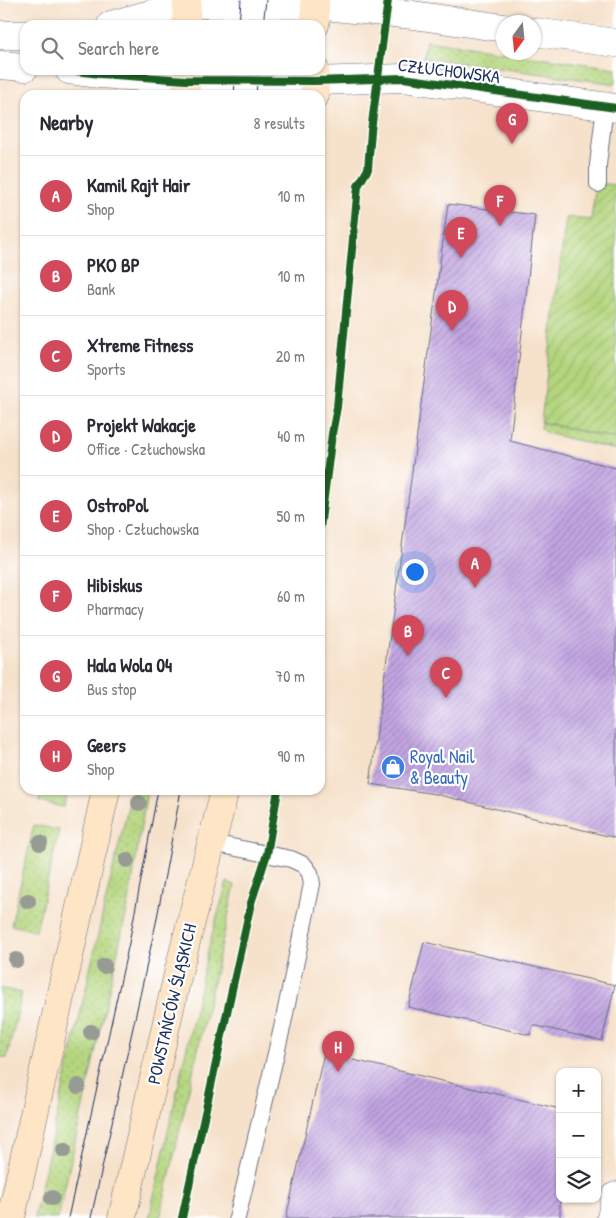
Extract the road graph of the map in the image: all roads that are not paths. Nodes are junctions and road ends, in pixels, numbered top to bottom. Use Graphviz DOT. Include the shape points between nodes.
graph roads {
  1 [pos="187,10"];
  2 [pos="315,10"];
  3 [pos="136,20"];
  4 [pos="496,27"];
  5 [pos="541,33"];
  6 [pos="0,35"];
  7 [pos="20,35"];
  8 [pos="616,43"];
  9 [pos="0,65"];
  10 [pos="20,66"];
  11 [pos="111,75"];
  12 [pos="186,82"];
  13 [pos="315,82"];
  14 [pos="610,107"];
  15 [pos="598,184"];
  16 [pos="105,795"];
  17 [pos="224,795"];
  18 [pos="212,843"];
  19 [pos="616,1196"];
  20 [pos="11,1218"];
  21 [pos="122,1218"];
  22 [pos="237,1218"];
  23 [pos="611,1218"];
  1 -- 2 [label="street"];
  1 -- 3 [label="street"];
  2 -- 4 [label="street" via="413,15"];
  5 -- 8 [label="street"];
  6 -- 7 [label="street"];
  9 -- 10 [label="street"];
  11 -- 12 [label="street, CZŁUCHOWSKA"];
  12 -- 13 [label="street, CZŁUCHOWSKA"];
  13 -- 14 [label="street, CZŁUCHOWSKA" via="402,78"];
  14 -- 15 [label="lane" via="598,165"];
  16 -- 20 [label="main road"];
  17 -- 18 [label="main road, POWSTAŃCÓW ŚLĄSKICH"];
  18 -- 21 [label="main road, POWSTAŃCÓW ŚLĄSKICH" via="179,969"];
  18 -- 22 [label="lane" via="291,859 304,865 312,884"];
  19 -- 23 [label="street"];
}
